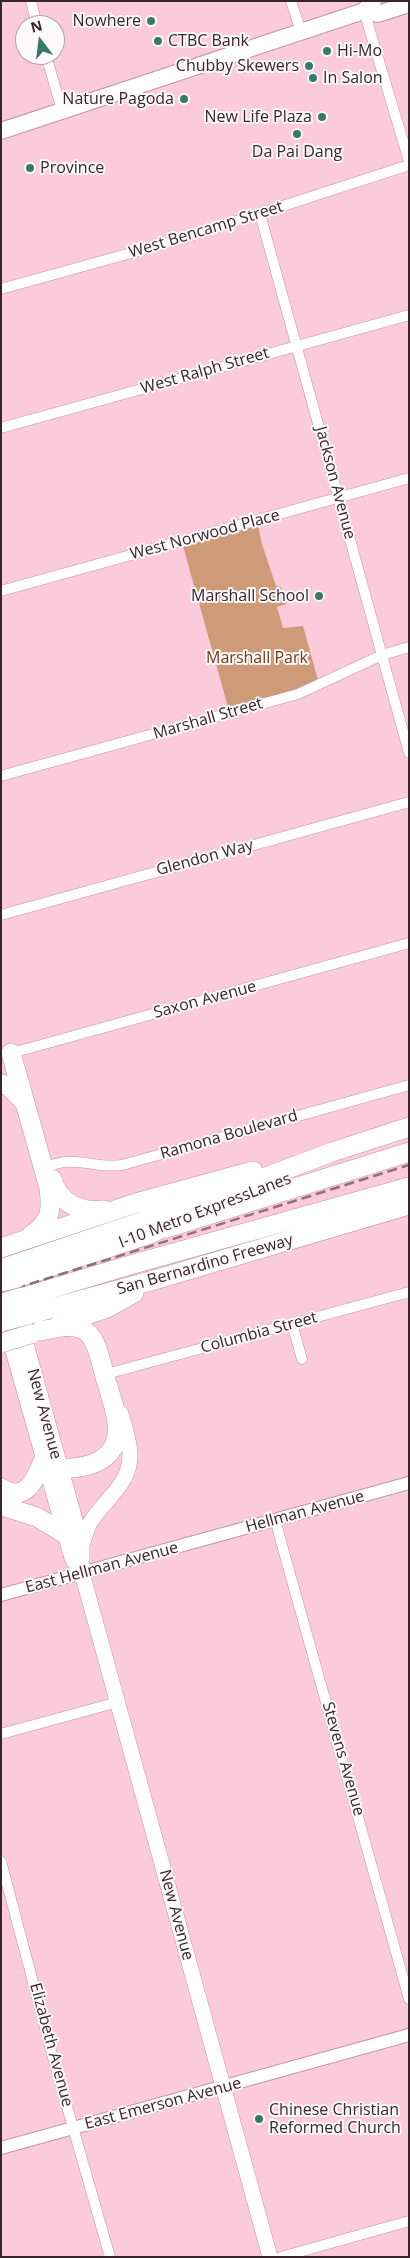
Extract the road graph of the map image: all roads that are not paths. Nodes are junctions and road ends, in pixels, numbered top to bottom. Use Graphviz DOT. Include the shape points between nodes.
graph roads {
  1 [pos="31,1"];
  2 [pos="291,1"];
  3 [pos="409,4"];
  4 [pos="368,6"];
  5 [pos="34,15"];
  6 [pos="301,32"];
  7 [pos="49,65"];
  8 [pos="62,111"];
  9 [pos="1,131"];
  10 [pos="409,161"];
  11 [pos="409,165"];
  12 [pos="260,214"];
  13 [pos="1,289"];
  14 [pos="409,315"];
  15 [pos="298,346"];
  16 [pos="1,428"];
  17 [pos="409,478"];
  18 [pos="339,498"];
  19 [pos="1,591"];
  20 [pos="409,647"];
  21 [pos="382,655"];
  22 [pos="409,753"];
  23 [pos="1,776"];
  24 [pos="409,802"];
  25 [pos="1,915"];
  26 [pos="409,943"];
  27 [pos="10,1054"];
  28 [pos="1,1084"];
  29 [pos="409,1085"];
  30 [pos="23,1101"];
  31 [pos="409,1127"];
  32 [pos="409,1140"];
  33 [pos="332,1152"];
  34 [pos="409,1152"];
  35 [pos="49,1166"];
  36 [pos="409,1175"];
  37 [pos="409,1187"];
  38 [pos="409,1206"];
  39 [pos="120,1208"];
  40 [pos="153,1233"];
  41 [pos="8,1261"];
  42 [pos="130,1265"];
  43 [pos="154,1280"];
  44 [pos="409,1292"];
  45 [pos="1,1303"];
  46 [pos="25,1306"];
  47 [pos="107,1308"];
  48 [pos="1,1310"];
  49 [pos="1,1322"];
  50 [pos="292,1324"];
  51 [pos="36,1333"];
  52 [pos="1,1343"];
  53 [pos="302,1359"];
  54 [pos="110,1373"];
  55 [pos="51,1464"];
  56 [pos="409,1483"];
  57 [pos="1,1488"];
  58 [pos="1,1502"];
  59 [pos="275,1520"];
  60 [pos="65,1534"];
  61 [pos="202,1540"];
  62 [pos="82,1545"];
  63 [pos="82,1573"];
  64 [pos="1,1595"];
  65 [pos="118,1702"];
  66 [pos="1,1734"];
  67 [pos="1,1862"];
  68 [pos="409,1999"];
  69 [pos="409,2035"];
  70 [pos="222,2088"];
  71 [pos="73,2128"];
  72 [pos="1,2148"];
  73 [pos="409,2221"];
  74 [pos="110,2257"];
  75 [pos="270,2257"];
  76 [pos="281,2257"];
  1 -- 5 [label="street"];
  2 -- 6 [label="street"];
  3 -- 4 [label="main road" via="378,14"];
  4 -- 6 [label="main road"];
  4 -- 10 [label="street"];
  6 -- 8 [label="main road"];
  7 -- 8 [label="street"];
  8 -- 9 [label="main road"];
  11 -- 12 [label="street, West Bencamp Street"];
  12 -- 13 [label="street, West Bencamp Street"];
  12 -- 15 [label="street, Jackson Avenue"];
  14 -- 15 [label="street, West Ralph Street"];
  15 -- 16 [label="street, West Ralph Street"];
  15 -- 18 [label="street, Jackson Avenue"];
  17 -- 18 [label="street, West Norwood Place"];
  18 -- 19 [label="street, West Norwood Place"];
  18 -- 21 [label="street, Jackson Avenue"];
  20 -- 21 [label="street, Marshall Street"];
  21 -- 22 [label="street, Jackson Avenue"];
  21 -- 23 [label="street, Marshall Street" via="298,694"];
  24 -- 25 [label="street, Glendon Way"];
  26 -- 27 [label="street, Saxon Avenue"];
  27 -- 30 [label="highway"];
  27 -- 35 [label="main road"];
  28 -- 30 [label="highway" via="9,1086"];
  29 -- 35 [label="street, Ramona Boulevard" via="122,1165 108,1167 71,1160"];
  30 -- 41 [label="highway" via="50,1188 51,1204 49,1218"];
  31 -- 33 [label="highway"];
  32 -- 40 [label="highway, I-10 Metro ExpressLanes" via="181,1218"];
  33 -- 39 [label="highway"];
  33 -- 41 [label="highway" via="208,1199"];
  34 -- 40 [label="highway"];
  35 -- 39 [label="highway" via="53,1182 66,1203 96,1211"];
  36 -- 42 [label="highway"];
  37 -- 42 [label="highway, I-10 Metro ExpressLanes"];
  38 -- 43 [label="highway, San Bernardino Freeway"];
  39 -- 41 [label="highway"];
  40 -- 41 [label="highway, I-10 Metro ExpressLanes"];
  41 -- 55 [label="main road, New Avenue"];
  42 -- 46 [label="highway, I-10 Metro ExpressLanes"];
  43 -- 46 [label="highway, San Bernardino Freeway"];
  43 -- 47 [label="highway"];
  44 -- 50 [label="street, Columbia Street"];
  45 -- 46 [label="highway, I-10 Metro ExpressLanes, bridge"];
  46 -- 49 [label="highway, San Bernardino Freeway, bridge"];
  47 -- 51 [label="highway"];
  47 -- 54 [label="highway" via="99,1331"];
  48 -- 55 [label="main road, New Avenue"];
  50 -- 53 [label="street"];
  50 -- 54 [label="street, Columbia Street"];
  51 -- 52 [label="highway, bridge"];
  51 -- 55 [label="highway" via="73,1326 84,1329 93,1340 117,1420 116,1439 109,1455 80,1467"];
  54 -- 62 [label="main road" via="130,1446 129,1466 122,1486 89,1524"];
  55 -- 57 [label="highway" via="22,1491 14,1493"];
  55 -- 60 [label="main road, New Avenue"];
  55 -- 62 [label="main road, New Avenue"];
  56 -- 59 [label="street, Hellman Avenue"];
  58 -- 60 [label="highway" via="6,1507 37,1517"];
  59 -- 61 [label="street, Hellman Avenue"];
  59 -- 68 [label="street, Stevens Avenue"];
  60 -- 63 [label="main road, New Avenue" via="73,1560"];
  61 -- 63 [label="street, East Hellman Avenue"];
  62 -- 63 [label="main road, New Avenue"];
  63 -- 64 [label="street, East Hellman Avenue"];
  63 -- 65 [label="main road, New Avenue"];
  65 -- 66 [label="street"];
  65 -- 70 [label="main road, New Avenue"];
  67 -- 71 [label="street, Elizabeth Avenue"];
  69 -- 70 [label="street, East Emerson Avenue"];
  70 -- 71 [label="street, East Emerson Avenue"];
  70 -- 75 [label="main road, New Avenue"];
  71 -- 72 [label="street, East Emerson Avenue"];
  71 -- 74 [label="street, Elizabeth Avenue"];
  73 -- 76 [label="street"];
}
